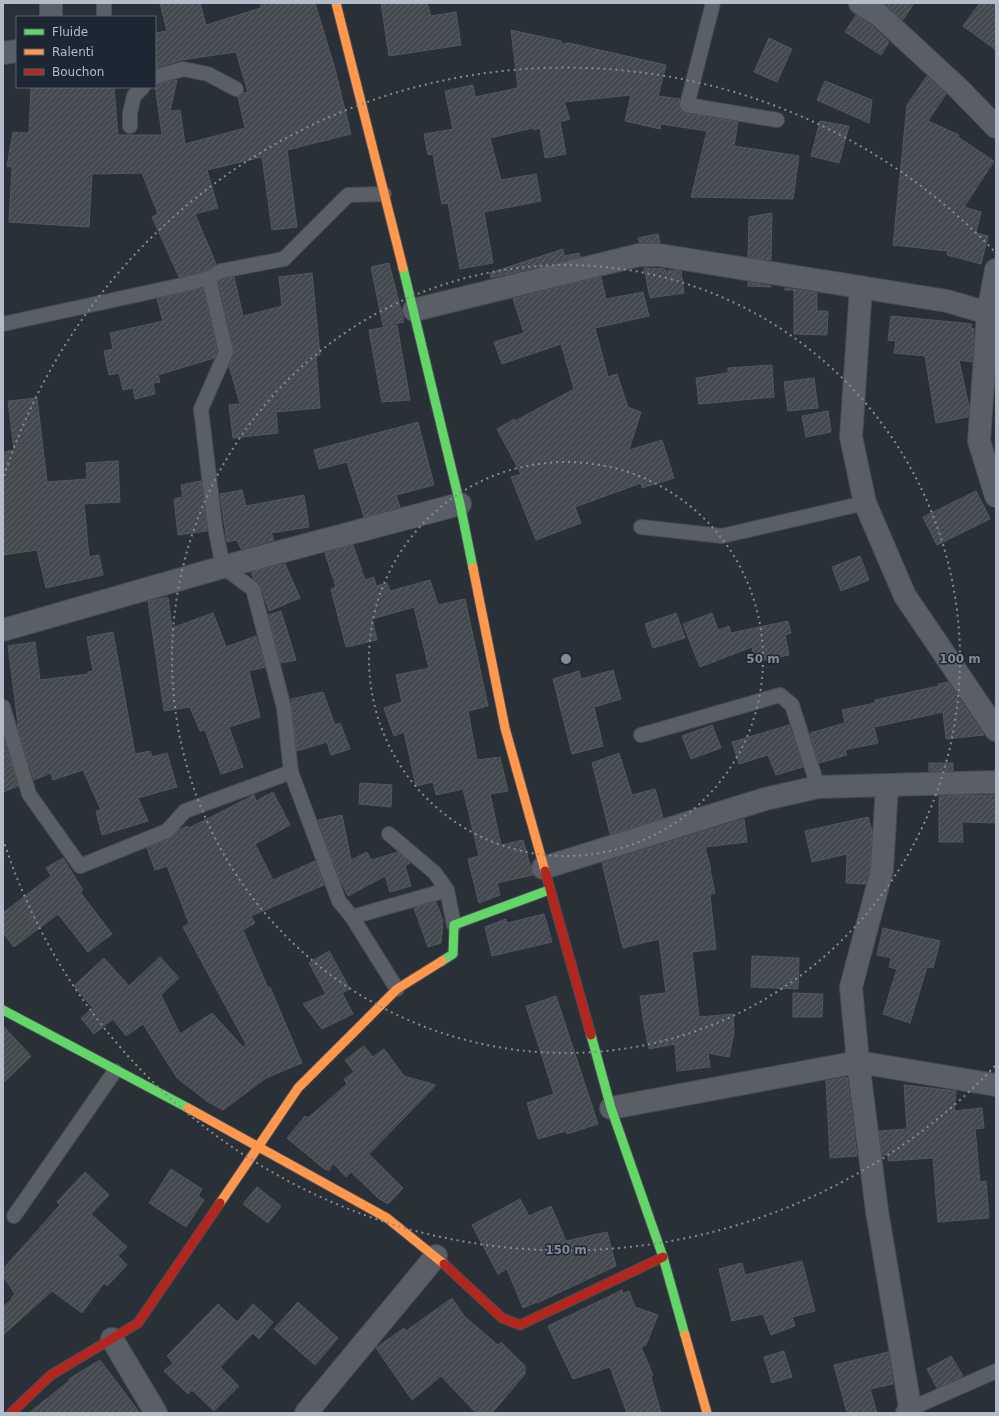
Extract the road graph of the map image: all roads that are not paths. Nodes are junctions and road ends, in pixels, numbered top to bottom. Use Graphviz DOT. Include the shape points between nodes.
graph roads {
  1 [pos="51,3"];
  2 [pos="104,3"];
  3 [pos="336,3"];
  4 [pos="713,3"];
  5 [pos="860,3"];
  6 [pos="51,16"];
  7 [pos="104,16"];
  8 [pos="16,51"];
  9 [pos="3,53"];
  10 [pos="157,75"];
  11 [pos="142,88"];
  12 [pos="236,89"];
  13 [pos="777,120"];
  14 [pos="130,126"];
  15 [pos="996,127"];
  16 [pos="384,194"];
  17 [pos="996,270"];
  18 [pos="209,278"];
  19 [pos="861,287"];
  20 [pos="414,310"];
  21 [pos="988,313"];
  22 [pos="3,324"];
  23 [pos="996,496"];
  24 [pos="865,503"];
  25 [pos="460,504"];
  26 [pos="641,527"];
  27 [pos="223,568"];
  28 [pos="3,630"];
  29 [pos="3,707"];
  30 [pos="996,730"];
  31 [pos="641,736"];
  32 [pos="291,772"];
  33 [pos="996,782"];
  34 [pos="887,786"];
  35 [pos="818,787"];
  36 [pos="389,834"];
  37 [pos="543,868"];
  38 [pos="447,890"];
  39 [pos="549,890"];
  40 [pos="352,917"];
  41 [pos="454,925"];
  42 [pos="397,989"];
  43 [pos="3,1010"];
  44 [pos="858,1062"];
  45 [pos="115,1071"];
  46 [pos="996,1085"];
  47 [pos="611,1108"];
  48 [pos="258,1146"];
  49 [pos="14,1216"];
  50 [pos="436,1256"];
  51 [pos="663,1257"];
  52 [pos="112,1339"];
  53 [pos="996,1371"];
  54 [pos="907,1411"];
  55 [pos="11,1413"];
  56 [pos="156,1413"];
  57 [pos="306,1413"];
  58 [pos="707,1413"];
  1 -- 6 [label="street"];
  2 -- 7 [label="lane"];
  3 -- 16 [label="street"];
  4 -- 13 [label="lane" via="687,106"];
  5 -- 15 [label="street" via="880,15"];
  8 -- 9 [label="street"];
  10 -- 12 [label="lane" via="183,69 208,74"];
  11 -- 14 [label="lane" via="134,96"];
  16 -- 18 [label="lane" via="348,195 284,259 221,271"];
  16 -- 20 [label="street"];
  17 -- 21 [label="street"];
  18 -- 22 [label="lane"];
  18 -- 27 [label="lane" via="226,352 201,409 215,527"];
  19 -- 20 [label="street" via="659,255 638,255"];
  19 -- 21 [label="street" via="947,301"];
  19 -- 24 [label="street" via="851,437"];
  20 -- 25 [label="street"];
  21 -- 23 [label="street" via="979,440"];
  24 -- 26 [label="lane" via="722,536"];
  24 -- 30 [label="street" via="905,596"];
  25 -- 27 [label="street"];
  25 -- 37 [label="street" via="505,728"];
  27 -- 28 [label="street"];
  27 -- 32 [label="lane" via="253,589 284,708"];
  29 -- 32 [label="lane" via="29,794 80,866 168,831 185,811"];
  31 -- 35 [label="lane" via="780,695 792,705"];
  32 -- 40 [label="lane" via="339,901"];
  33 -- 34 [label="street"];
  34 -- 35 [label="street"];
  34 -- 44 [label="street" via="882,870 851,987"];
  35 -- 37 [label="street" via="765,799"];
  36 -- 38 [label="lane" via="435,873"];
  37 -- 39 [label="street"];
  38 -- 40 [label="lane"];
  38 -- 41 [label="lane"];
  39 -- 41 [label="street"];
  39 -- 47 [label="street"];
  40 -- 42 [label="lane"];
  41 -- 42 [label="street" via="453,954"];
  42 -- 48 [label="street" via="298,1088"];
  43 -- 45 [label="street"];
  44 -- 46 [label="street"];
  44 -- 47 [label="street"];
  44 -- 54 [label="street"];
  45 -- 48 [label="street"];
  45 -- 49 [label="lane"];
  47 -- 51 [label="street"];
  48 -- 50 [label="street" via="387,1218"];
  48 -- 52 [label="street" via="138,1323"];
  50 -- 51 [label="street" via="502,1318 520,1325"];
  50 -- 57 [label="street"];
  51 -- 58 [label="street"];
  52 -- 55 [label="street" via="51,1375"];
  52 -- 56 [label="street"];
  53 -- 54 [label="lane"];
}
